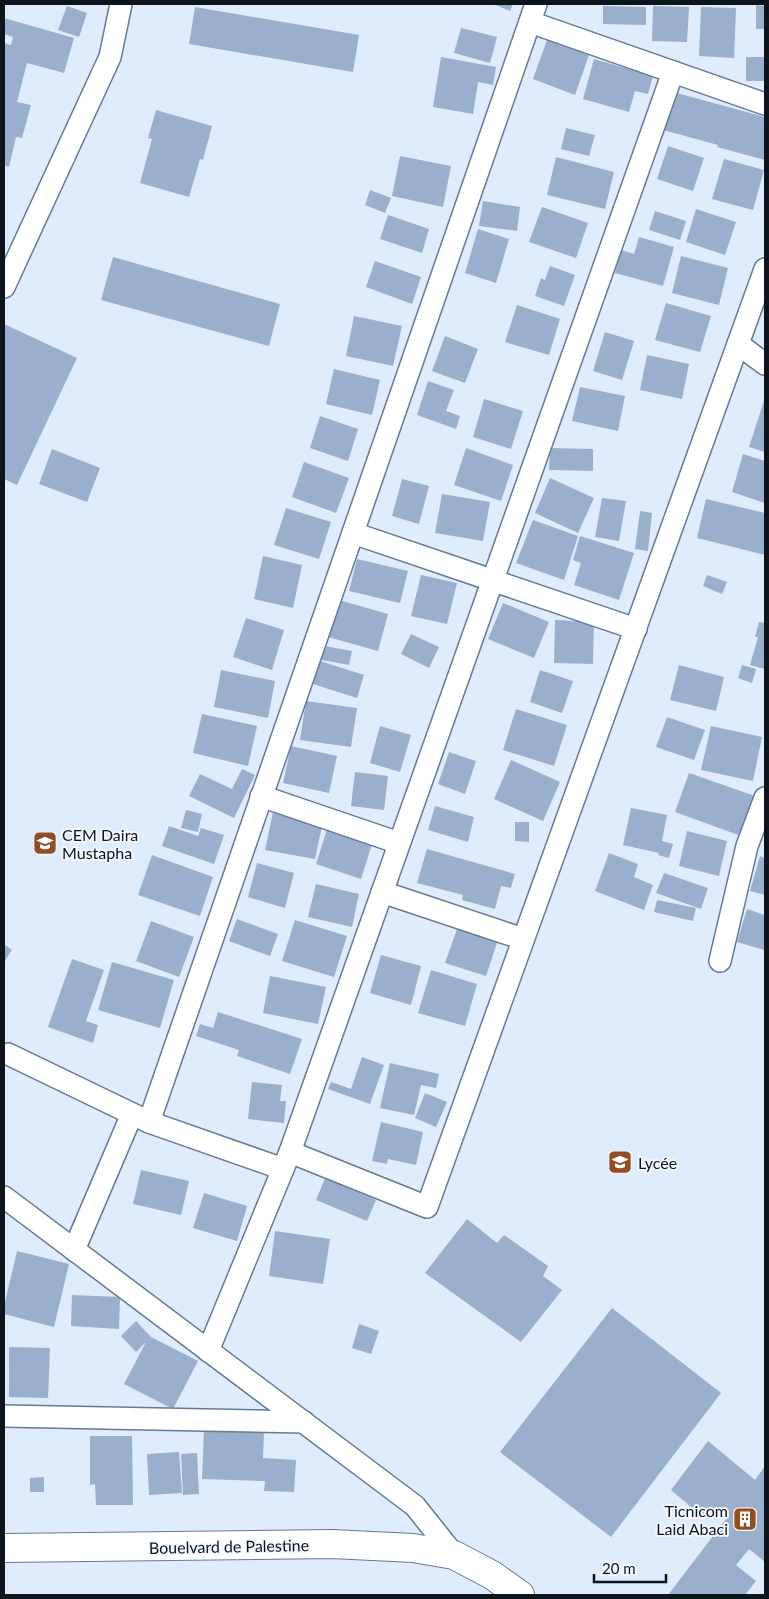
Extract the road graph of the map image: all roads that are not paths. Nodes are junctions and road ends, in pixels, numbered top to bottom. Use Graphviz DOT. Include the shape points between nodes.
graph roads {
  1 [pos="121,4"];
  2 [pos="533,13"];
  3 [pos="672,72"];
  4 [pos="765,104"];
  5 [pos="765,269"];
  6 [pos="4,287"];
  7 [pos="738,344"];
  8 [pos="765,364"];
  9 [pos="353,534"];
  10 [pos="492,580"];
  11 [pos="636,629"];
  12 [pos="261,796"];
  13 [pos="765,798"];
  14 [pos="399,844"];
  15 [pos="382,892"];
  16 [pos="523,939"];
  17 [pos="720,961"];
  18 [pos="8,1054"];
  19 [pos="140,1118"];
  20 [pos="287,1161"];
  21 [pos="4,1197"];
  22 [pos="74,1250"];
  23 [pos="208,1351"];
  24 [pos="4,1416"];
  25 [pos="304,1422"];
  26 [pos="4,1548"];
  27 [pos="454,1555"];
  28 [pos="520,1595"];
  1 -- 6 [label="street" via="110,57"];
  2 -- 3 [label="street"];
  2 -- 9 [label="street"];
  3 -- 4 [label="street"];
  3 -- 10 [label="street"];
  5 -- 7 [label="street"];
  7 -- 8 [label="street"];
  7 -- 11 [label="street"];
  9 -- 10 [label="street"];
  9 -- 12 [label="street"];
  10 -- 11 [label="street"];
  10 -- 14 [label="street"];
  11 -- 16 [label="street"];
  12 -- 14 [label="street"];
  12 -- 19 [label="street"];
  13 -- 17 [label="street" via="747,846"];
  14 -- 15 [label="street"];
  15 -- 16 [label="street"];
  15 -- 20 [label="street"];
  16 -- 20 [label="street" via="427,1206"];
  18 -- 19 [label="street"];
  19 -- 20 [label="street"];
  19 -- 22 [label="street"];
  20 -- 23 [label="street"];
  21 -- 22 [label="street"];
  22 -- 23 [label="street"];
  23 -- 25 [label="street"];
  24 -- 25 [label="street"];
  25 -- 27 [label="street" via="415,1506"];
  26 -- 27 [label="street, Bouelvard de Palestine" via="332,1544 413,1548"];
  27 -- 28 [label="street, Bouelvard de Palestine" via="492,1575"];
}
